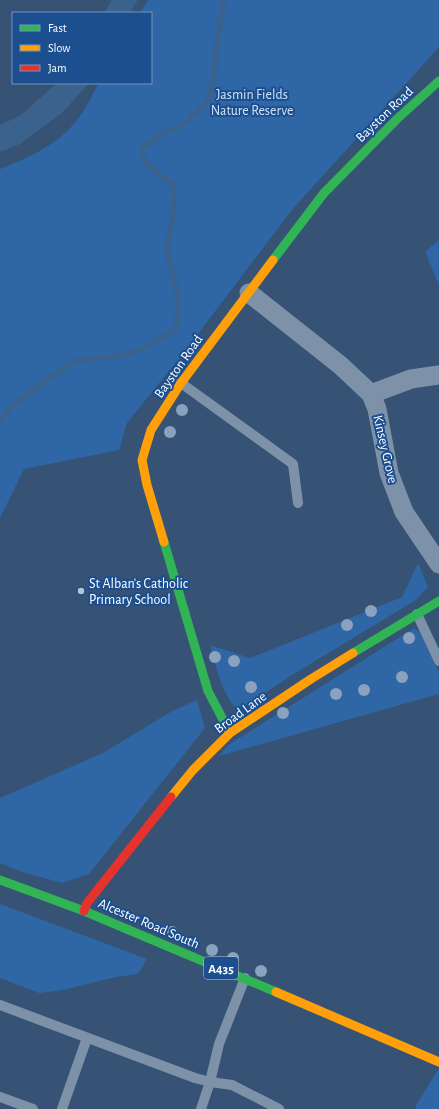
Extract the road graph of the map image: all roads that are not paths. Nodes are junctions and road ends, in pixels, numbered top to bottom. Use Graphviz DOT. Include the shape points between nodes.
graph roads {
  1 [pos="439,81"];
  2 [pos="249,293"];
  3 [pos="439,375"];
  4 [pos="181,383"];
  5 [pos="371,394"];
  6 [pos="298,503"];
  7 [pos="439,564"];
  8 [pos="439,601"];
  9 [pos="418,614"];
  10 [pos="439,661"];
  11 [pos="230,733"];
  12 [pos="0,880"];
  13 [pos="84,911"];
  14 [pos="245,978"];
  15 [pos="0,1005"];
  16 [pos="87,1038"];
  17 [pos="439,1062"];
  18 [pos="210,1082"];
  19 [pos="0,1097"];
  20 [pos="33,1109"];
  21 [pos="62,1109"];
  22 [pos="201,1109"];
  23 [pos="279,1109"];
  1 -- 2 [label="main road, Bayston Road" via="397,119 324,193"];
  2 -- 4 [label="main road, Bayston Road"];
  2 -- 5 [label="street, Kinsey Grove" via="340,365"];
  3 -- 5 [label="street" via="411,379"];
  4 -- 6 [label="lane" via="293,464"];
  4 -- 11 [label="main road, Bayston Road" via="150,430 142,460 147,485 208,691"];
  5 -- 7 [label="street, Kinsey Grove" via="377,409 389,473 404,512"];
  8 -- 9 [label="main road, Broad Lane"];
  9 -- 10 [label="lane"];
  9 -- 11 [label="main road, Broad Lane" via="311,679"];
  11 -- 13 [label="main road, Broad Lane" via="193,770 92,897"];
  12 -- 13 [label="main road, Alcester Road South / A435"];
  13 -- 14 [label="main road, Alcester Road South / A435"];
  14 -- 17 [label="main road, Alcester Road South / A435"];
  14 -- 18 [label="lane" via="219,1044"];
  15 -- 16 [label="lane"];
  16 -- 18 [label="lane"];
  16 -- 21 [label="lane"];
  18 -- 22 [label="lane"];
  18 -- 23 [label="lane" via="232,1085"];
  19 -- 20 [label="lane"];
}
